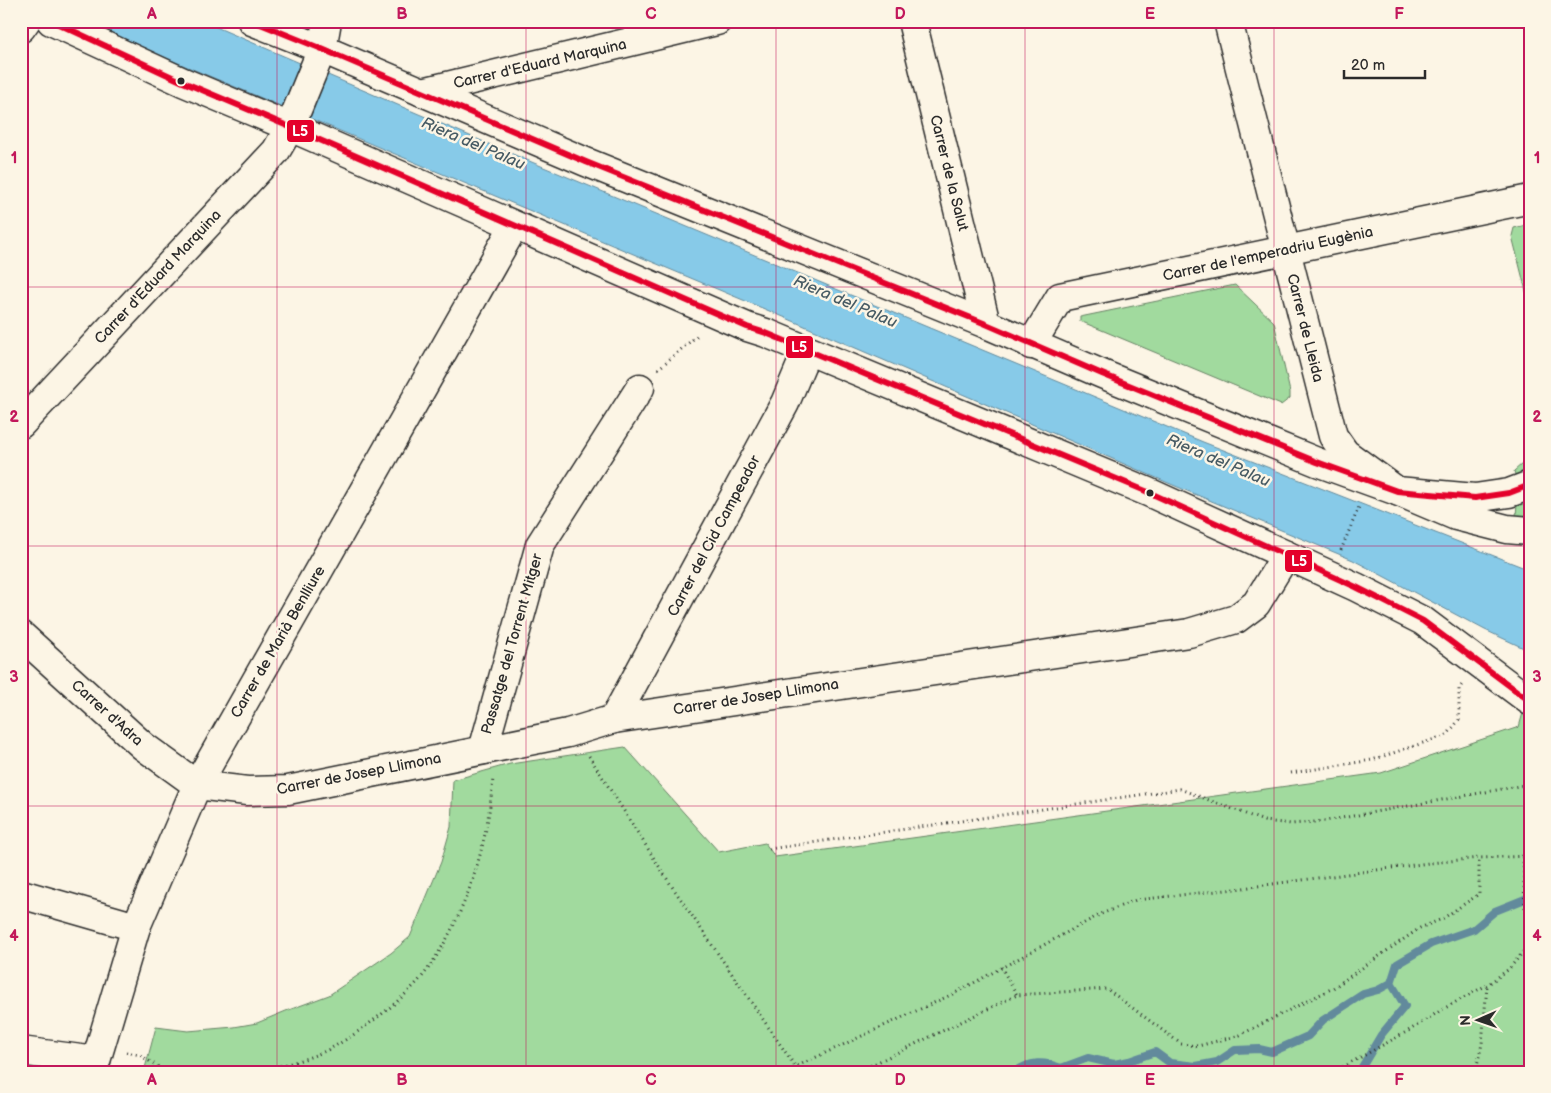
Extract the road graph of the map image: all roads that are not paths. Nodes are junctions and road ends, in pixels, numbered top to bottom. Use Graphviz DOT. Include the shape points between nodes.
graph roads {
  1 [pos="26,21"];
  2 [pos="51,21"];
  3 [pos="252,21"];
  4 [pos="327,21"];
  5 [pos="717,21"];
  6 [pos="912,21"];
  7 [pos="1228,21"];
  8 [pos="21,28"];
  9 [pos="322,49"];
  10 [pos="422,92"];
  11 [pos="290,127"];
  12 [pos="1530,199"];
  13 [pos="514,226"];
  14 [pos="1286,251"];
  15 [pos="986,324"];
  16 [pos="1031,344"];
  17 [pos="807,351"];
  18 [pos="640,388"];
  19 [pos="21,424"];
  20 [pos="1530,485"];
  21 [pos="1397,491"];
  22 [pos="1530,531"];
  23 [pos="1286,555"];
  24 [pos="21,635"];
  25 [pos="1530,701"];
  26 [pos="614,718"];
  27 [pos="488,761"];
  28 [pos="197,785"];
  29 [pos="21,894"];
  30 [pos="136,927"];
  31 [pos="21,1051"];
  32 [pos="93,1059"];
  1 -- 8 [label="street"];
  2 -- 11 [label="street"];
  3 -- 9 [label="street"];
  4 -- 9 [label="street, Carrer d'Eduard Marquina"];
  5 -- 10 [label="street, Carrer d'Eduard Marquina"];
  6 -- 15 [label="street, Carrer de la Salut"];
  7 -- 14 [label="street, Carrer de Lleida"];
  9 -- 10 [label="street"];
  9 -- 11 [label="street, Carrer d'Eduard Marquina"];
  10 -- 15 [label="street"];
  11 -- 13 [label="street"];
  11 -- 19 [label="street, Carrer d'Eduard Marquina" via="276,151"];
  12 -- 14 [label="street, Carrer de l'emperadriu Eugènia"];
  13 -- 17 [label="street"];
  13 -- 28 [label="street, Carrer de Marià Benlliure"];
  14 -- 16 [label="street, Carrer de l'emperadriu Eugènia" via="1060,297"];
  14 -- 21 [label="street, Carrer de Lleida" via="1333,436 1345,453"];
  15 -- 16 [label="street"];
  16 -- 21 [label="street" via="1308,458"];
  17 -- 23 [label="street" via="1148,492"];
  17 -- 26 [label="street, Carrer del Cid Campeador" via="785,403"];
  18 -- 27 [label="street, Passatge del Torrent Mitger" via="540,545"];
  20 -- 21 [label="street" via="1509,493 1475,498"];
  21 -- 22 [label="street" via="1456,516 1507,529"];
  23 -- 25 [label="street" via="1423,622"];
  23 -- 26 [label="street, Carrer de Josep Llimona" via="1256,604 1236,619 1189,633"];
  24 -- 28 [label="street, Carrer d'Adra" via="143,746"];
  26 -- 27 [label="street, Carrer de Josep Llimona"];
  27 -- 28 [label="street, Carrer de Josep Llimona" via="288,790 247,791"];
  28 -- 30 [label="street, Carrer de Marià Benlliure"];
  29 -- 30 [label="street"];
  30 -- 32 [label="street, Carrer de Marià Benlliure"];
  31 -- 32 [label="street"];
}
